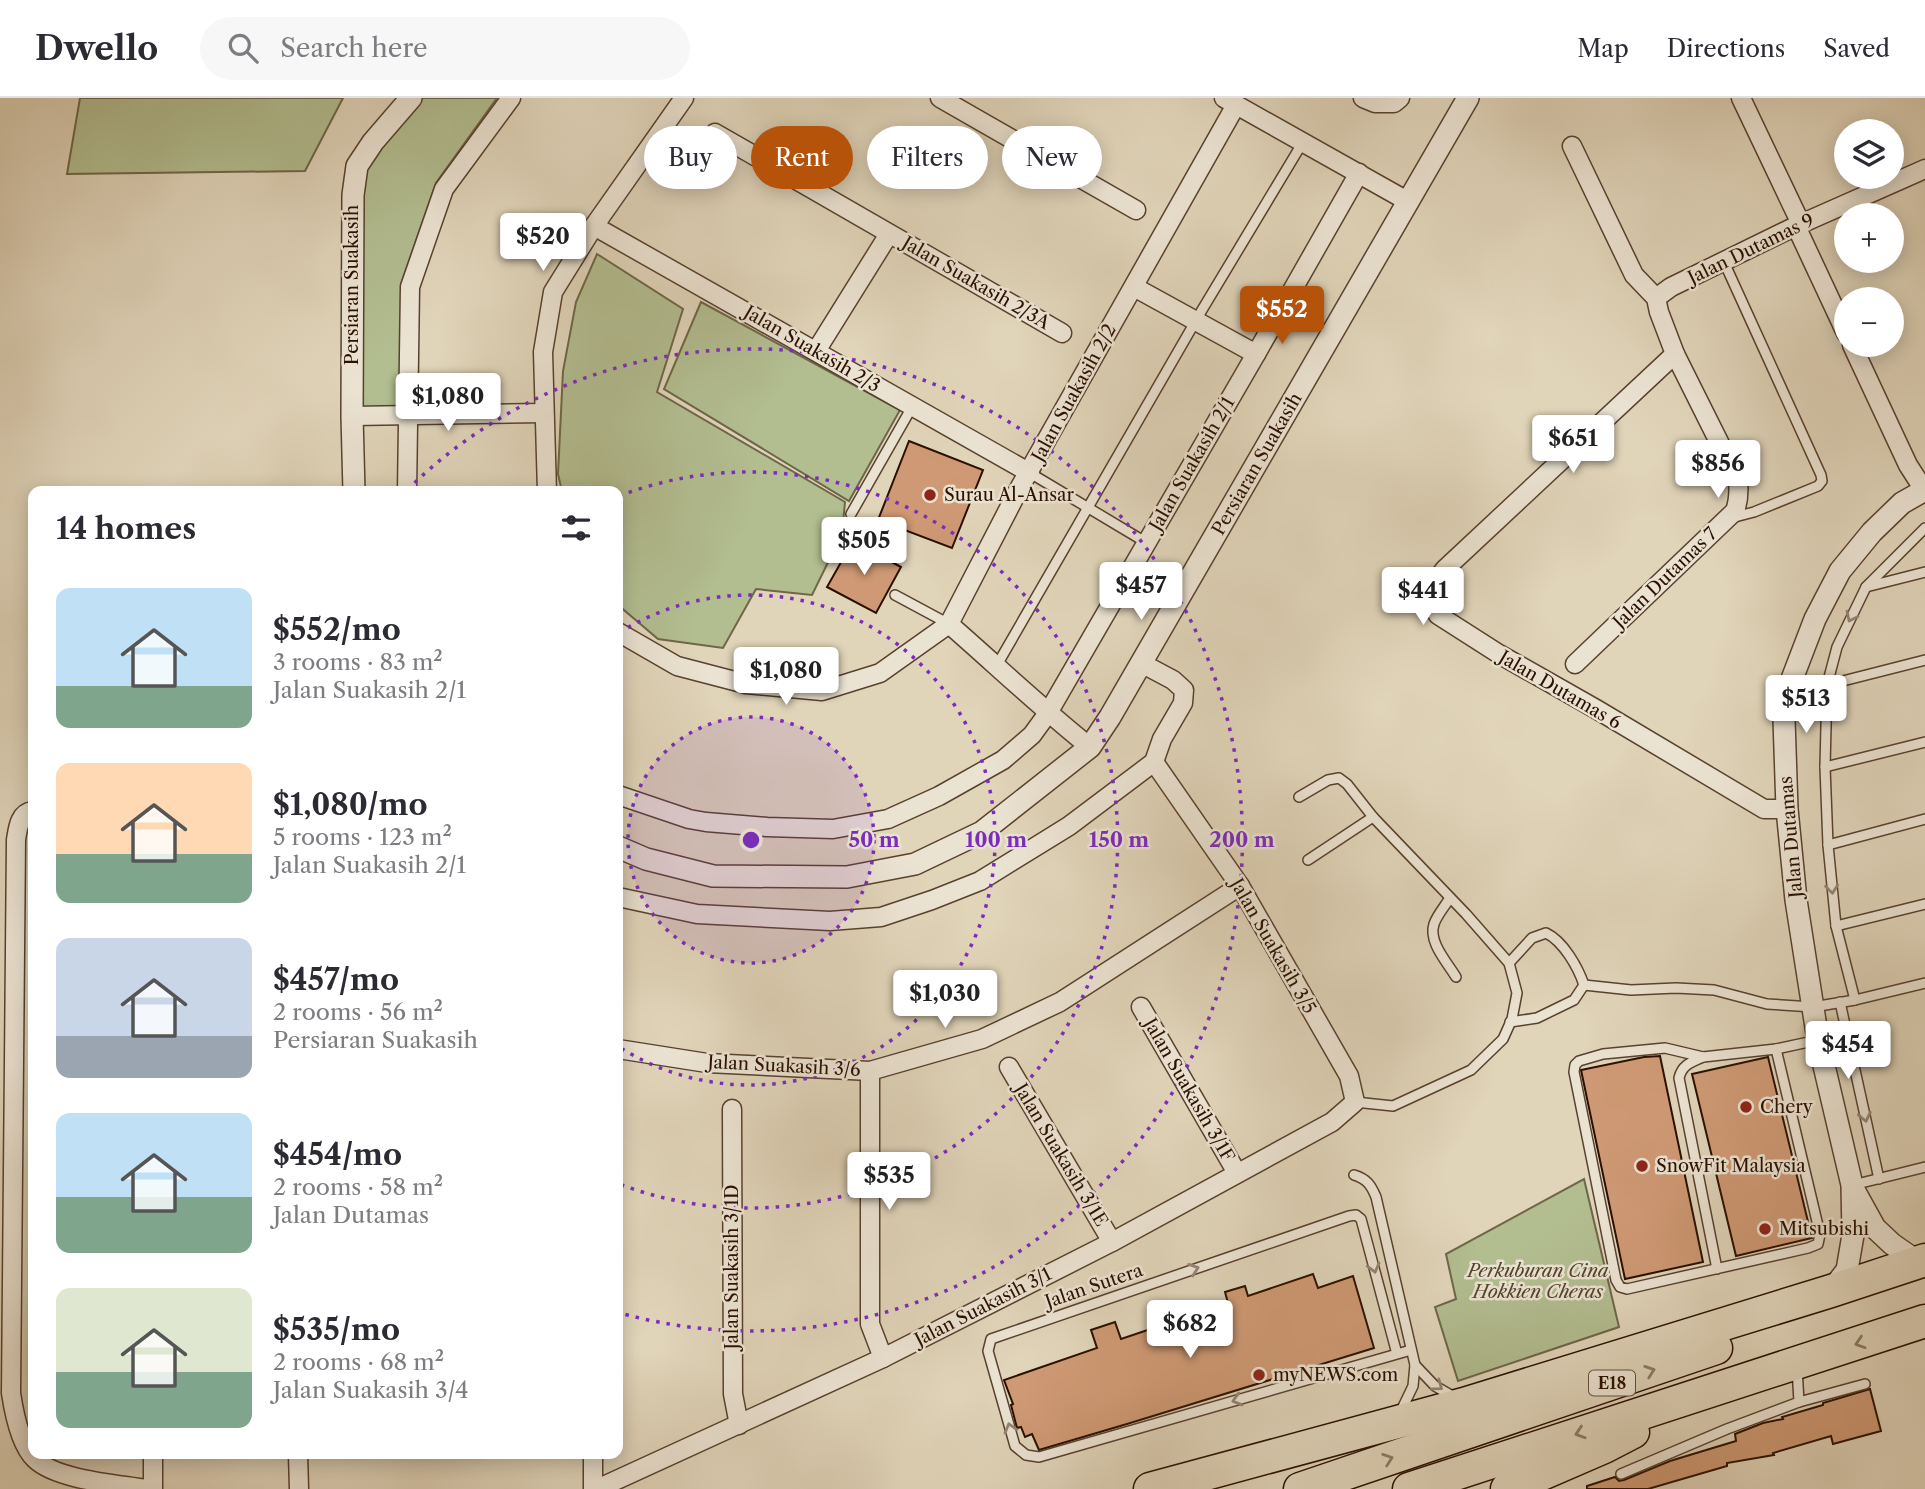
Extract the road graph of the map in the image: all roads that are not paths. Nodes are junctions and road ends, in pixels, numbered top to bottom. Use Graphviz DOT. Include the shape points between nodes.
graph roads {
  1 [pos="411,98"];
  2 [pos="511,98"];
  3 [pos="684,98"];
  4 [pos="940,98"];
  5 [pos="1363,98"];
  6 [pos="1400,98"];
  7 [pos="1468,98"];
  8 [pos="1741,98"];
  9 [pos="1230,101"];
  10 [pos="960,103"];
  11 [pos="1303,142"];
  12 [pos="737,146"];
  13 [pos="1572,146"];
  14 [pos="1925,169"];
  15 [pos="1359,173"];
  16 [pos="1409,202"];
  17 [pos="1136,210"];
  18 [pos="1799,225"];
  19 [pos="594,226"];
  20 [pos="889,234"];
  21 [pos="1724,262"];
  22 [pos="1134,287"];
  23 [pos="1656,298"];
  24 [pos="1834,305"];
  25 [pos="1196,321"];
  26 [pos="1062,333"];
  27 [pos="816,351"];
  28 [pos="1256,354"];
  29 [pos="1675,354"];
  30 [pos="1858,357"];
  31 [pos="912,407"];
  32 [pos="544,413"];
  33 [pos="407,414"];
  34 [pos="352,416"];
  35 [pos="1030,472"];
  36 [pos="354,486"];
  37 [pos="407,486"];
  38 [pos="547,486"];
  39 [pos="1924,490"];
  40 [pos="1088,508"];
  41 [pos="851,513"];
  42 [pos="1726,520"];
  43 [pos="1925,528"];
  44 [pos="1147,542"];
  45 [pos="1925,572"];
  46 [pos="1866,587"];
  47 [pos="895,596"];
  48 [pos="949,624"];
  49 [pos="623,635"];
  50 [pos="1925,660"];
  51 [pos="1141,663"];
  52 [pos="1575,664"];
  53 [pos="997,665"];
  54 [pos="1792,679"];
  55 [pos="1827,684"];
  56 [pos="1048,713"];
  57 [pos="1925,742"];
  58 [pos="1090,747"];
  59 [pos="1154,762"];
  60 [pos="1825,767"];
  61 [pos="623,797"];
  62 [pos="1299,797"];
  63 [pos="1787,809"];
  64 [pos="28,812"];
  65 [pos="1373,817"];
  66 [pos="1925,819"];
  67 [pos="1828,845"];
  68 [pos="623,850"];
  69 [pos="1308,860"];
  70 [pos="1240,886"];
  71 [pos="623,898"];
  72 [pos="1450,898"];
  73 [pos="1925,904"];
  74 [pos="1836,926"];
  75 [pos="1509,964"];
  76 [pos="1456,976"];
  77 [pos="1925,983"];
  78 [pos="1584,985"];
  79 [pos="1855,1000"];
  80 [pos="1840,1002"];
  81 [pos="1140,1007"];
  82 [pos="1813,1007"];
  83 [pos="1510,1022"];
  84 [pos="1818,1040"];
  85 [pos="1776,1049"];
  86 [pos="623,1050"];
  87 [pos="1703,1057"];
  88 [pos="1009,1068"];
  89 [pos="870,1071"];
  90 [pos="1355,1102"];
  91 [pos="732,1109"];
  92 [pos="1925,1167"];
  93 [pos="1237,1173"];
  94 [pos="1354,1175"];
  95 [pos="1879,1179"];
  96 [pos="1852,1185"];
  97 [pos="1112,1242"];
  98 [pos="1923,1267"];
  99 [pos="1717,1269"];
  100 [pos="1831,1291"];
  101 [pos="1925,1321"];
  102 [pos="1412,1350"];
  103 [pos="1397,1354"];
  104 [pos="883,1358"];
  105 [pos="1797,1364"];
  106 [pos="1415,1365"];
  107 [pos="1865,1384"];
  108 [pos="1715,1389"];
  109 [pos="1799,1402"];
  110 [pos="1464,1404"];
  111 [pos="1396,1423"];
  112 [pos="739,1424"];
  113 [pos="28,1446"];
  114 [pos="35,1459"];
  115 [pos="153,1459"];
  116 [pos="298,1459"];
  117 [pos="593,1459"];
  118 [pos="1621,1474"];
  119 [pos="146,1489"];
  120 [pos="153,1489"];
  121 [pos="299,1489"];
  122 [pos="595,1489"];
  123 [pos="1150,1489"];
  124 [pos="1300,1489"];
  125 [pos="1409,1489"];
  126 [pos="1507,1489"];
  1 -- 34 [label="street, Persiaran Suakasih" via="357,166"];
  2 -- 33 [label="street" via="444,189 410,287"];
  3 -- 19 [label="street"];
  4 -- 10 [label="street"];
  5 -- 6 [label="street" via="1375,103 1394,103"];
  7 -- 16 [label="street, Persiaran Suakasih"];
  8 -- 18 [label="street"];
  9 -- 11 [label="street"];
  9 -- 22 [label="street, Jalan Suakasih 2/2"];
  10 -- 17 [label="street"];
  11 -- 15 [label="street"];
  11 -- 25 [label="lane"];
  12 -- 20 [label="street, Jalan Suakasih 2/3A"];
  13 -- 23 [label="street, Jalan Dutamas 7" via="1634,275"];
  14 -- 18 [label="street, Jalan Dutamas 9"];
  15 -- 16 [label="street"];
  15 -- 28 [label="street, Jalan Suakasih 2/1"];
  16 -- 51 [label="street, Persiaran Suakasih"];
  18 -- 21 [label="street, Jalan Dutamas 9"];
  18 -- 24 [label="street"];
  19 -- 27 [label="street, Jalan Suakasih 2/3"];
  19 -- 32 [label="street" via="553,292 543,352"];
  20 -- 26 [label="street, Jalan Suakasih 2/3A"];
  20 -- 27 [label="street, Jalan Suakasih 2/3A"];
  21 -- 23 [label="street, Jalan Dutamas 9"];
  21 -- 42 [label="lane" via="1822,481"];
  22 -- 25 [label="street"];
  22 -- 35 [label="street, Jalan Suakasih 2/2"];
  23 -- 29 [label="street, Jalan Dutamas 7"];
  25 -- 28 [label="street"];
  25 -- 40 [label="lane"];
  27 -- 31 [label="street, Jalan Suakasih 2/3"];
  28 -- 44 [label="street, Jalan Suakasih 2/1"];
  29 -- 42 [label="street, Jalan Dutamas 7" via="1738,480 1739,502"];
  29 -- 63 [label="street, Jalan Dutamas 6" via="1445,569 1432,586 1431,601 1438,615 1499,654 1764,809"];
  30 -- 39 [label="street"];
  31 -- 35 [label="street, Jalan Suakasih 2/3"];
  31 -- 41 [label="lane"];
  32 -- 33 [label="street"];
  32 -- 38 [label="street"];
  33 -- 34 [label="street"];
  33 -- 37 [label="street"];
  34 -- 36 [label="street, Persiaran Suakasih"];
  35 -- 40 [label="lane"];
  35 -- 48 [label="street, Jalan Suakasih 2/2"];
  39 -- 54 [label="street, Jalan Dutamas" via="1902,503 1840,571"];
  40 -- 44 [label="lane"];
  40 -- 53 [label="lane"];
  42 -- 52 [label="street, Jalan Dutamas 7"];
  43 -- 46 [label="lane"];
  44 -- 56 [label="street, Jalan Suakasih 2/1"];
  45 -- 46 [label="lane"];
  46 -- 55 [label="lane, one-way" via="1837,647"];
  47 -- 48 [label="lane"];
  48 -- 49 [label="street, Jalan Suakasih 2/2" via="880,673 822,691 746,684 677,666"];
  48 -- 53 [label="street"];
  50 -- 55 [label="lane"];
  51 -- 58 [label="street, Persiaran Suakasih"];
  51 -- 59 [label="street" via="1184,690 1183,703"];
  53 -- 56 [label="street"];
  54 -- 55 [label="lane"];
  54 -- 63 [label="street, Jalan Dutamas" via="1784,719"];
  55 -- 60 [label="lane"];
  56 -- 58 [label="street"];
  56 -- 61 [label="street, Jalan Suakasih 2/1" via="1032,735 1003,760 888,819 833,829 706,822"];
  57 -- 60 [label="lane"];
  58 -- 68 [label="street, Persiaran Suakasih" via="982,832 915,864 847,877 713,876"];
  59 -- 70 [label="street, Jalan Suakasih 3/5"];
  59 -- 71 [label="street" via="1069,826 980,881 881,917 830,921 710,915"];
  60 -- 67 [label="lane"];
  62 -- 65 [label="lane" via="1339,778"];
  63 -- 82 [label="street, Jalan Dutamas"];
  64 -- 113 [label="street" via="19,822 16,840 10,1393"];
  65 -- 69 [label="lane"];
  65 -- 72 [label="lane"];
  66 -- 67 [label="lane"];
  67 -- 74 [label="lane, one-way"];
  70 -- 89 [label="street, Jalan Suakasih 3/6" via="1060,1002 982,1039"];
  70 -- 90 [label="street, Jalan Suakasih 3/5" via="1349,1076"];
  72 -- 75 [label="lane"];
  72 -- 76 [label="lane" via="1434,924 1433,936"];
  73 -- 74 [label="lane"];
  74 -- 79 [label="lane"];
  75 -- 78 [label="lane" via="1532,938 1546,933 1579,969"];
  75 -- 83 [label="lane" via="1517,993"];
  77 -- 79 [label="lane"];
  78 -- 82 [label="lane" via="1713,990 1767,1004"];
  78 -- 83 [label="lane" via="1574,1000 1537,1017"];
  79 -- 80 [label="lane"];
  80 -- 82 [label="lane"];
  80 -- 95 [label="lane, one-way"];
  81 -- 93 [label="street, Jalan Suakasih 3/1F"];
  82 -- 84 [label="street, Jalan Dutamas"];
  83 -- 90 [label="lane" via="1503,1040 1471,1070 1394,1106"];
  84 -- 85 [label="lane"];
  84 -- 96 [label="street, Jalan Dutamas"];
  85 -- 87 [label="lane"];
  85 -- 99 [label="lane" via="1820,1234 1818,1244"];
  86 -- 89 [label="street, Jalan Suakasih 3/6" via="707,1063"];
  87 -- 99 [label="lane" via="1686,1065 1679,1078"];
  87 -- 99 [label="lane" via="1665,1048 1603,1054 1579,1062 1574,1072 1620,1287"];
  88 -- 97 [label="street, Jalan Suakasih 3/1E"];
  89 -- 104 [label="street" via="870,1324"];
  90 -- 93 [label="street, Jalan Suakasih 3/1" via="1332,1122"];
  91 -- 112 [label="street, Jalan Suakasih 3/1D" via="733,1394"];
  92 -- 95 [label="lane"];
  93 -- 97 [label="street, Jalan Suakasih 3/1"];
  94 -- 102 [label="lane" via="1365,1178 1376,1197"];
  95 -- 96 [label="lane"];
  96 -- 98 [label="street" via="1875,1228"];
  96 -- 100 [label="street" via="1853,1236 1847,1270"];
  97 -- 104 [label="street, Jalan Suakasih 3/1"];
  98 -- 100 [label="highway"];
  124 -- 98 [label="highway, E18, one-way"];
  100 -- 110 [label="highway"];
  101 -- 105 [label="highway, E18, one-way"];
  102 -- 103 [label="lane, Jalan Sutera"];
  102 -- 106 [label="lane"];
  103 -- 103 [label="lane, Jalan Sutera, one-way" via="1039,1457 1026,1455 1015,1446 988,1351 990,1339 1356,1215 1361,1219"];
  104 -- 112 [label="street, Jalan Suakasih 3/1"];
  105 -- 108 [label="highway, E18"];
  105 -- 109 [label="lane"];
  106 -- 110 [label="lane, one-way" via="1435,1386"];
  106 -- 111 [label="lane" via="1413,1386"];
  107 -- 109 [label="lane"];
  108 -- 125 [label="highway, E18, one-way"];
  108 -- 126 [label="highway" via="1604,1447"];
  109 -- 118 [label="lane"];
  110 -- 111 [label="highway"];
  111 -- 123 [label="highway"];
  112 -- 122 [label="street, Jalan Suakasih 3/1"];
  114 -- 119 [label="street" via="69,1476"];
  115 -- 120 [label="street"];
  116 -- 121 [label="street"];
  117 -- 122 [label="street"];
}
